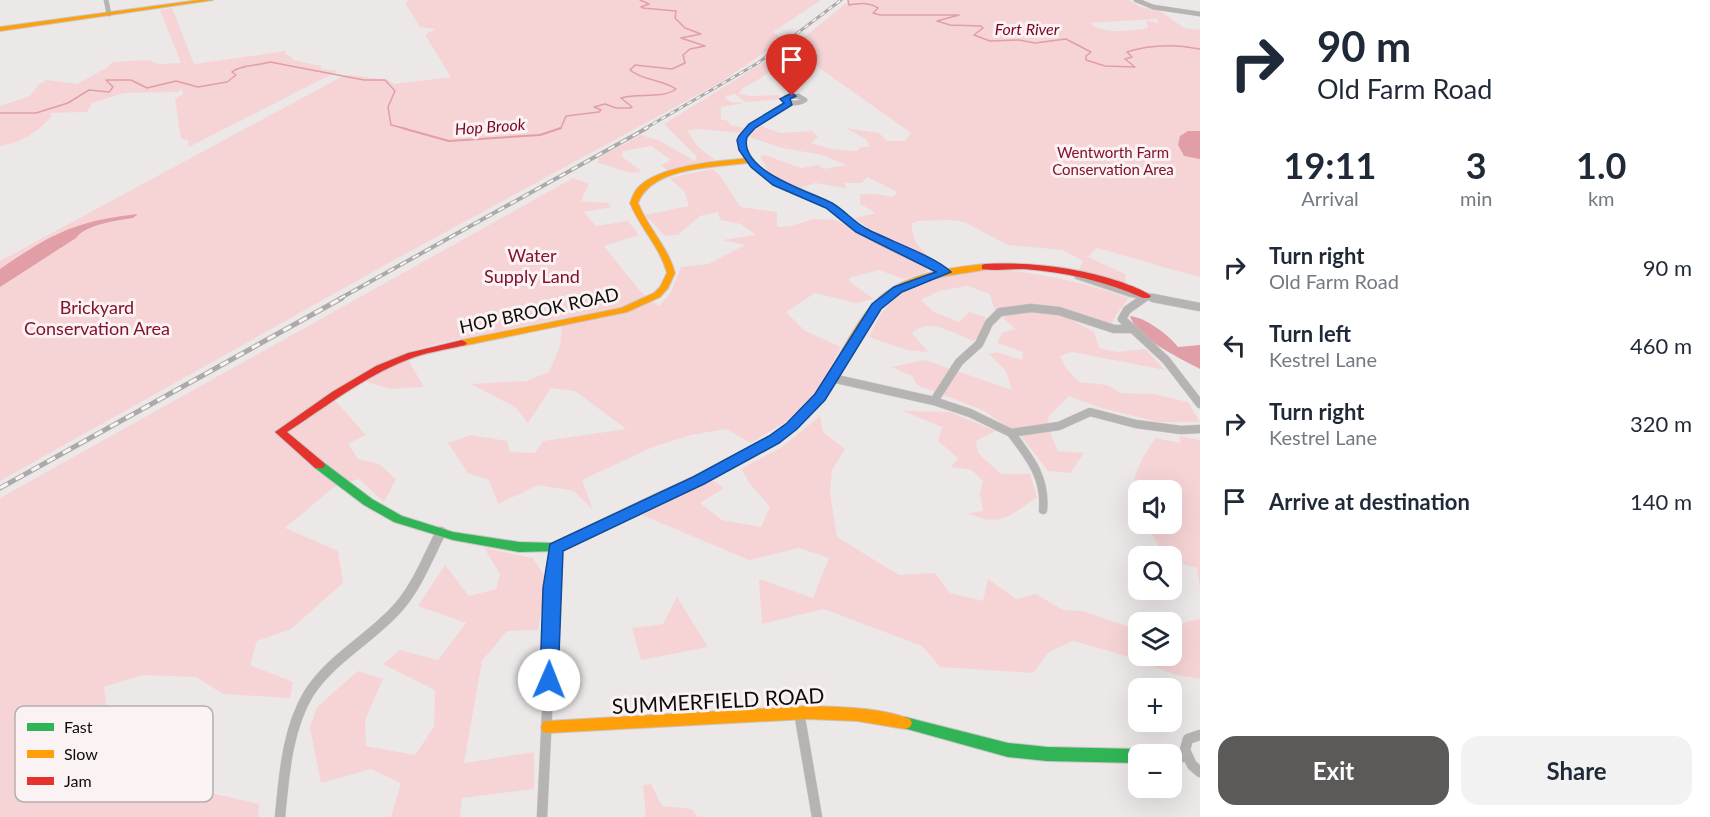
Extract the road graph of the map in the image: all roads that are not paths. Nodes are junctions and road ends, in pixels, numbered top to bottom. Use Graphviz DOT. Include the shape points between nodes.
graph roads {
  1 [pos="106,0"];
  2 [pos="210,0"];
  3 [pos="1136,0"];
  4 [pos="109,14"];
  5 [pos="1200,14"];
  6 [pos="0,29"];
  7 [pos="789,103"];
  8 [pos="750,160"];
  9 [pos="946,272"];
  10 [pos="1146,296"];
  11 [pos="1200,307"];
  12 [pos="1131,329"];
  13 [pos="832,378"];
  14 [pos="934,400"];
  15 [pos="1200,404"];
  16 [pos="1200,429"];
  17 [pos="1011,433"];
  18 [pos="1043,510"];
  19 [pos="441,532"];
  20 [pos="555,548"];
  21 [pos="799,712"];
  22 [pos="548,727"];
  23 [pos="1200,735"];
  24 [pos="1128,756"];
  25 [pos="1182,757"];
  26 [pos="1187,757"];
  27 [pos="1200,772"];
  28 [pos="280,817"];
  29 [pos="542,817"];
  30 [pos="817,817"];
  1 -- 4 [label="street"];
  2 -- 4 [label="street"];
  3 -- 5 [label="street" via="1153,7"];
  4 -- 6 [label="street"];
  7 -- 8 [label="street" via="746,132 741,140"];
  8 -- 9 [label="street" via="776,183 820,201 860,230"];
  8 -- 19 [label="street, HOP BROOK ROAD" via="667,175 638,191 633,201 635,210 666,253 671,273 664,288 648,300 613,313 409,355 372,372 280,432 375,506 399,520"];
  9 -- 10 [label="street" via="1008,265 1050,269 1095,277"];
  9 -- 13 [label="street" via="898,289 876,306"];
  10 -- 11 [label="street"];
  10 -- 12 [label="street" via="1123,315"];
  12 -- 14 [label="street" via="1114,329 1059,311 1031,308 1000,312"];
  12 -- 15 [label="street" via="1166,360"];
  13 -- 14 [label="street"];
  13 -- 20 [label="street" via="805,413 767,444"];
  14 -- 17 [label="street"];
  16 -- 17 [label="street" via="1136,424 1090,412 1059,426"];
  17 -- 18 [label="street" via="1040,473 1046,494"];
  19 -- 20 [label="street" via="539,549"];
  19 -- 28 [label="street" via="402,603 330,668 308,696 290,748"];
  20 -- 22 [label="street"];
  21 -- 22 [label="street, SUMMERFIELD ROAD"];
  21 -- 24 [label="street, SUMMERFIELD ROAD" via="901,722 1008,750"];
  21 -- 30 [label="street"];
  22 -- 29 [label="street"];
  23 -- 26 [label="street" via="1185,744"];
  25 -- 26 [label="street"];
  26 -- 27 [label="street"];
}
